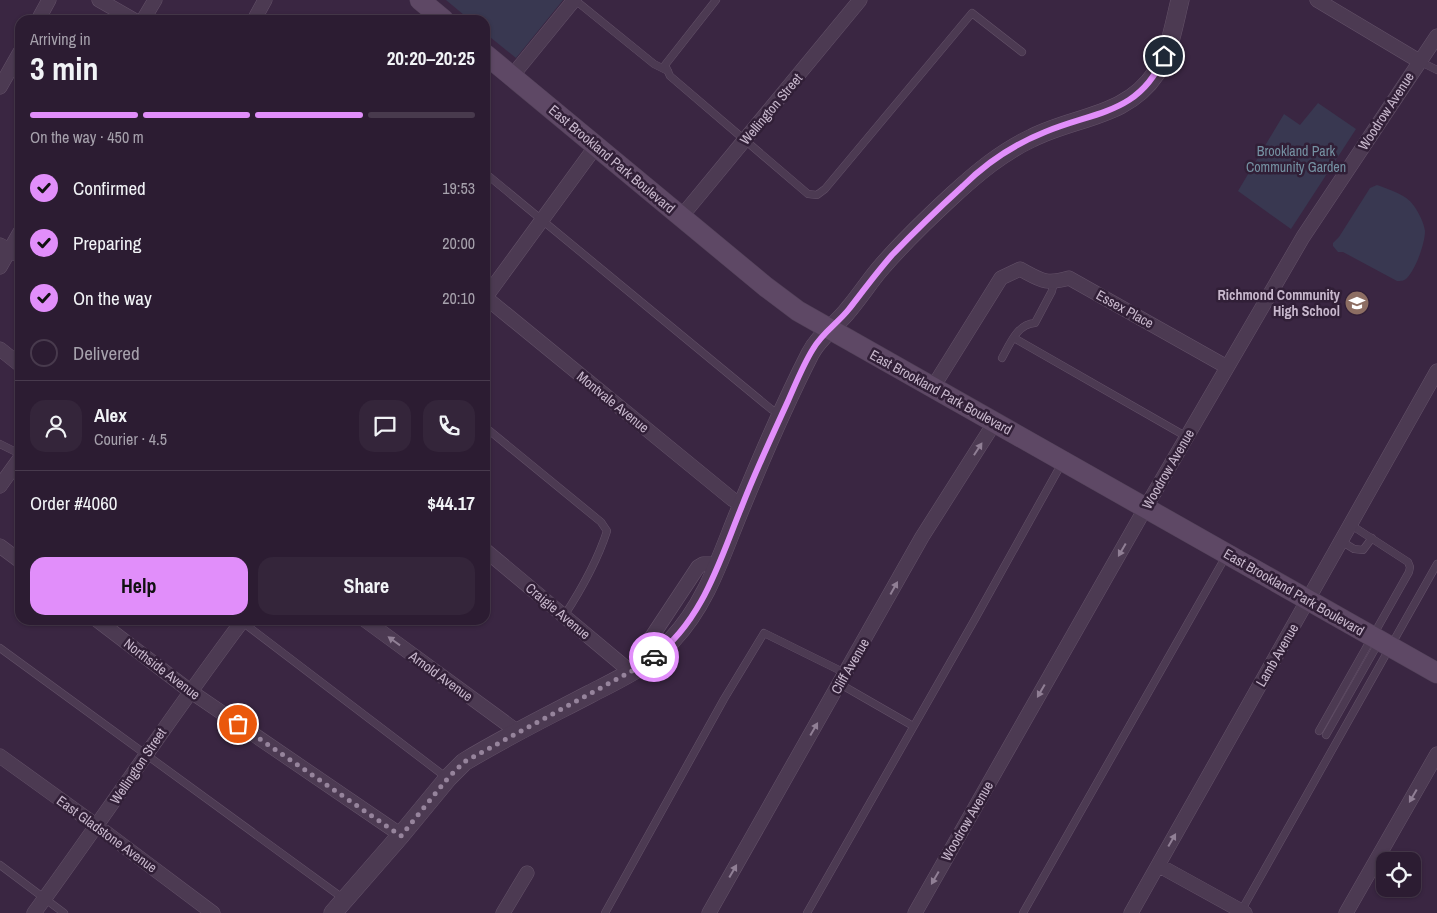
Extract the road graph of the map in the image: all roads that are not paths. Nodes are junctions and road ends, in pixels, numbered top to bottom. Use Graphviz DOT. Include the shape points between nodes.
graph roads {
  1 [pos="49,0"];
  2 [pos="99,0"];
  3 [pos="155,0"];
  4 [pos="265,0"];
  5 [pos="420,0"];
  6 [pos="574,0"];
  7 [pos="716,0"];
  8 [pos="860,0"];
  9 [pos="1180,0"];
  10 [pos="1317,0"];
  11 [pos="41,15"];
  12 [pos="125,15"];
  13 [pos="146,15"];
  14 [pos="257,15"];
  15 [pos="437,15"];
  16 [pos="1437,36"];
  17 [pos="1022,52"];
  18 [pos="490,58"];
  19 [pos="15,61"];
  20 [pos="1419,61"];
  21 [pos="1437,70"];
  22 [pos="668,71"];
  23 [pos="512,76"];
  24 [pos="0,87"];
  25 [pos="745,140"];
  26 [pos="596,146"];
  27 [pos="490,177"];
  28 [pos="681,217"];
  29 [pos="542,220"];
  30 [pos="10,250"];
  31 [pos="0,268"];
  32 [pos="1054,282"];
  33 [pos="490,291"];
  34 [pos="490,302"];
  35 [pos="830,329"];
  36 [pos="1014,338"];
  37 [pos="0,349"];
  38 [pos="1002,358"];
  39 [pos="15,361"];
  40 [pos="1227,367"];
  41 [pos="1437,371"];
  42 [pos="933,387"];
  43 [pos="782,416"];
  44 [pos="995,422"];
  45 [pos="490,431"];
  46 [pos="1187,437"];
  47 [pos="0,444"];
  48 [pos="15,452"];
  49 [pos="1063,461"];
  50 [pos="15,465"];
  51 [pos="0,486"];
  52 [pos="742,505"];
  53 [pos="1146,508"];
  54 [pos="1351,525"];
  55 [pos="1372,538"];
  56 [pos="1341,541"];
  57 [pos="0,546"];
  58 [pos="490,554"];
  59 [pos="1227,554"];
  60 [pos="15,557"];
  61 [pos="1437,564"];
  62 [pos="1308,600"];
  63 [pos="564,616"];
  64 [pos="104,625"];
  65 [pos="238,625"];
  66 [pos="246,625"];
  67 [pos="371,625"];
  68 [pos="1381,641"];
  69 [pos="0,648"];
  70 [pos="630,672"];
  71 [pos="1437,672"];
  72 [pos="843,679"];
  73 [pos="190,690"];
  74 [pos="913,726"];
  75 [pos="518,732"];
  76 [pos="1322,733"];
  77 [pos="1437,754"];
  78 [pos="0,756"];
  79 [pos="146,756"];
  80 [pos="448,778"];
  81 [pos="97,826"];
  82 [pos="401,836"];
  83 [pos="0,865"];
  84 [pos="1158,865"];
  85 [pos="526,874"];
  86 [pos="45,898"];
  87 [pos="338,906"];
  88 [pos="1242,912"];
  89 [pos="34,913"];
  90 [pos="64,913"];
  91 [pos="213,913"];
  92 [pos="504,913"];
  93 [pos="606,913"];
  94 [pos="709,913"];
  95 [pos="806,913"];
  96 [pos="916,913"];
  97 [pos="1023,913"];
  98 [pos="1131,913"];
  99 [pos="1346,913"];
  1 -- 11 [label="street"];
  2 -- 12 [label="street"];
  3 -- 13 [label="street"];
  4 -- 14 [label="street"];
  5 -- 15 [label="main road"];
  6 -- 22 [label="lane" via="654,64"];
  6 -- 23 [label="street"];
  7 -- 22 [label="lane" via="665,65"];
  8 -- 25 [label="street, Wellington Street"];
  9 -- 35 [label="street" via="1160,66 1138,94 1108,111 1031,138 997,158 905,241"];
  10 -- 20 [label="street"];
  16 -- 20 [label="street, Woodrow Avenue"];
  17 -- 25 [label="lane" via="972,13 817,195 799,188"];
  18 -- 23 [label="main road, East Brookland Park Boulevard"];
  19 -- 24 [label="street"];
  20 -- 21 [label="lane"];
  20 -- 40 [label="street, Woodrow Avenue" via="1303,237"];
  22 -- 25 [label="lane"];
  23 -- 26 [label="main road, East Brookland Park Boulevard"];
  25 -- 28 [label="street, Wellington Street"];
  26 -- 28 [label="main road, East Brookland Park Boulevard"];
  26 -- 29 [label="street"];
  27 -- 29 [label="lane"];
  28 -- 35 [label="main road, East Brookland Park Boulevard" via="786,302"];
  29 -- 33 [label="street"];
  29 -- 43 [label="lane"];
  30 -- 31 [label="street"];
  32 -- 36 [label="lane" via="1035,323 1021,327"];
  32 -- 40 [label="street, Essex Place" via="1069,278"];
  32 -- 42 [label="street, Essex Place" via="1045,282 1020,269 1001,278"];
  34 -- 52 [label="street, Montvale Avenue"];
  35 -- 42 [label="main road, East Brookland Park Boulevard"];
  35 -- 43 [label="street" via="810,354"];
  36 -- 38 [label="lane"];
  36 -- 46 [label="lane"];
  37 -- 39 [label="street"];
  40 -- 46 [label="street, Woodrow Avenue"];
  41 -- 54 [label="street, Lamb Avenue"];
  42 -- 44 [label="main road, East Brookland Park Boulevard"];
  43 -- 52 [label="street"];
  44 -- 49 [label="main road, East Brookland Park Boulevard"];
  72 -- 44 [label="street, Cliff Avenue, one-way" via="922,537"];
  45 -- 63 [label="lane" via="601,522 607,532"];
  46 -- 53 [label="street, Woodrow Avenue"];
  47 -- 48 [label="lane"];
  49 -- 53 [label="main road, East Brookland Park Boulevard"];
  49 -- 74 [label="lane"];
  50 -- 51 [label="street"];
  52 -- 70 [label="street" via="719,564 691,618 671,642 648,662"];
  53 -- 59 [label="main road, East Brookland Park Boulevard"];
  53 -- 96 [label="street, Woodrow Avenue, one-way"];
  54 -- 55 [label="lane"];
  54 -- 56 [label="street, Lamb Avenue"];
  55 -- 56 [label="lane" via="1363,550"];
  55 -- 68 [label="lane" via="1408,562 1410,567"];
  56 -- 62 [label="street, Lamb Avenue"];
  57 -- 60 [label="street"];
  58 -- 63 [label="street, Craigie Avenue"];
  59 -- 62 [label="main road, East Brookland Park Boulevard"];
  59 -- 97 [label="lane"];
  61 -- 68 [label="lane"];
  62 -- 68 [label="main road, East Brookland Park Boulevard"];
  84 -- 62 [label="street, Lamb Avenue, one-way"];
  63 -- 70 [label="street, Craigie Avenue"];
  64 -- 73 [label="street, Northside Avenue"];
  65 -- 73 [label="street, Wellington Street"];
  66 -- 80 [label="lane"];
  75 -- 67 [label="street, Arnold Avenue, one-way"];
  68 -- 71 [label="main road, East Brookland Park Boulevard"];
  68 -- 76 [label="lane"];
  68 -- 88 [label="lane"];
  69 -- 79 [label="lane"];
  70 -- 75 [label="street"];
  72 -- 74 [label="lane"];
  72 -- 93 [label="lane" via="764,633"];
  94 -- 72 [label="street, Cliff Avenue, one-way"];
  73 -- 79 [label="street, Wellington Street"];
  73 -- 82 [label="street, Northside Avenue"];
  74 -- 95 [label="lane"];
  75 -- 80 [label="street" via="464,762"];
  77 -- 99 [label="street, one-way"];
  78 -- 81 [label="street, East Gladstone Avenue"];
  79 -- 81 [label="street, Wellington Street"];
  79 -- 87 [label="lane"];
  80 -- 82 [label="street"];
  81 -- 86 [label="street, Wellington Street"];
  81 -- 91 [label="street, East Gladstone Avenue"];
  82 -- 87 [label="street"];
  83 -- 86 [label="lane"];
  84 -- 88 [label="street"];
  84 -- 98 [label="street, Lamb Avenue"];
  85 -- 92 [label="street"];
  86 -- 89 [label="street, Wellington Street"];
  86 -- 90 [label="lane"];
}
